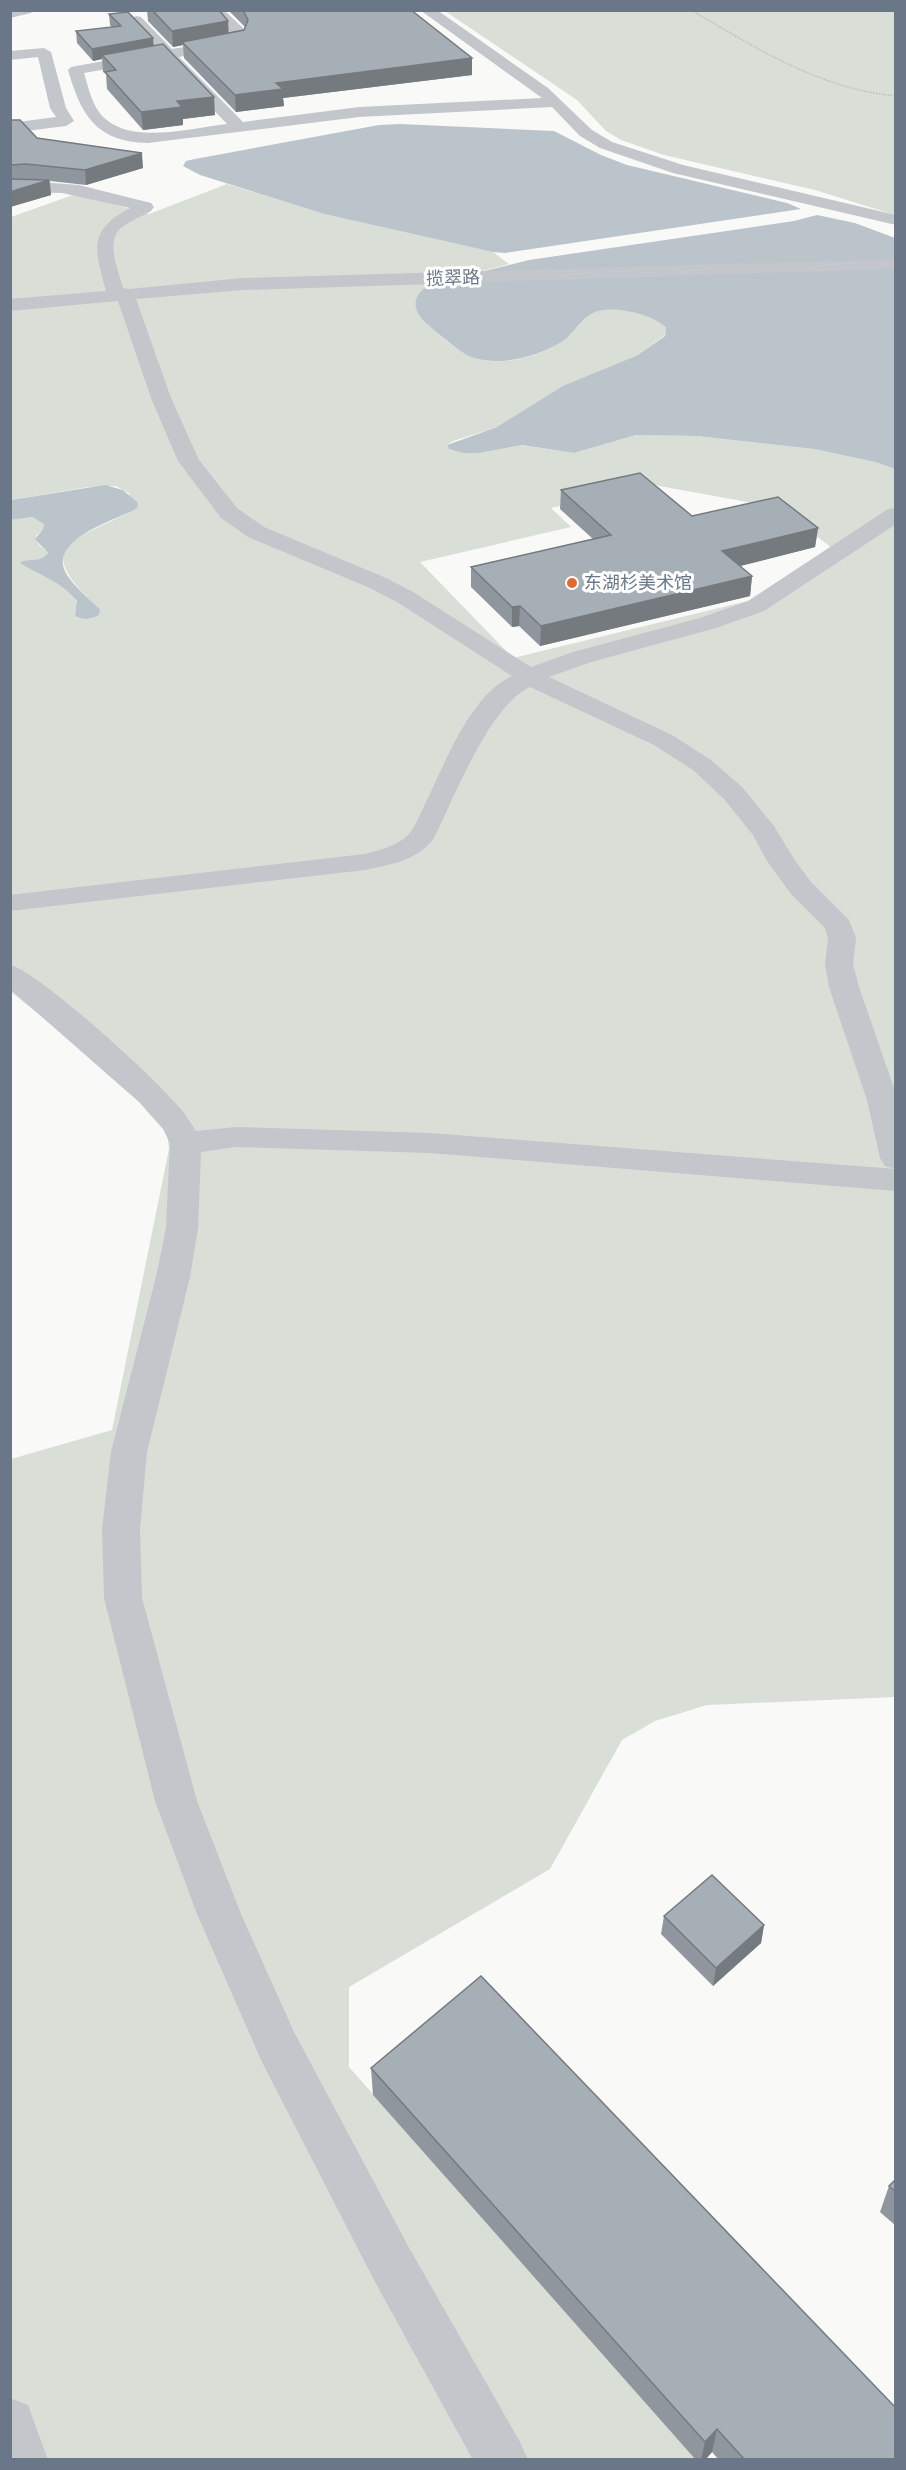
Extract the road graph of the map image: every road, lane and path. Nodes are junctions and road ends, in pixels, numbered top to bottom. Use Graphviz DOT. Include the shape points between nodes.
graph roads {
  1 [pos="26,10"];
  2 [pos="215,10"];
  3 [pos="427,10"];
  4 [pos="690,10"];
  5 [pos="10,14"];
  6 [pos="136,20"];
  7 [pos="169,54"];
  8 [pos="10,56"];
  9 [pos="896,96"];
  10 [pos="550,97"];
  11 [pos="239,127"];
  12 [pos="10,128"];
  13 [pos="10,187"];
  14 [pos="896,220"];
  15 [pos="896,264"];
  16 [pos="120,293"];
  17 [pos="10,305"];
  18 [pos="896,514"];
  19 [pos="529,677"];
  20 [pos="10,903"];
  21 [pos="10,974"];
  22 [pos="186,1143"];
  23 [pos="896,1158"];
  24 [pos="896,1180"];
  25 [pos="10,2423"];
  26 [pos="22,2460"];
  27 [pos="502,2460"];
  1 -- 5 [label="street"];
  2 -- 7 [label="street" via="238,31 238,42"];
  3 -- 10 [label="street"];
  4 -- 9 [label="path" via="773,58 862,93"];
  6 -- 7 [label="street"];
  7 -- 11 [label="street"];
  7 -- 11 [label="street" via="76,70 90,111 113,129 140,138"];
  8 -- 12 [label="street" via="44,52 58,108 66,121"];
  10 -- 11 [label="street" via="359,112"];
  10 -- 14 [label="street" via="594,138 633,156"];
  13 -- 16 [label="street" via="58,186 145,207 114,226 107,236 107,260"];
  15 -- 16 [label="street, 揽翠路" via="243,284"];
  16 -- 17 [label="street, 揽翠路"];
  16 -- 19 [label="street" via="137,324 161,398 189,461 229,513 256,532 405,597"];
  18 -- 19 [label="street" via="756,606 582,657"];
  19 -- 20 [label="street" via="509,687 493,703 477,726 421,838 400,853 365,862"];
  19 -- 23 [label="street" via="663,740 702,765 733,793 765,832 801,888 839,926 839,964 844,987 882,1100"];
  21 -- 22 [label="street" via="72,1023 160,1104"];
  22 -- 24 [label="street" via="236,1137 430,1143"];
  22 -- 27 [label="street" via="182,1228 173,1277 129,1452 121,1528 123,1598 176,1802 219,1914 289,2067 391,2263"];
  25 -- 26 [label="street"];
}
